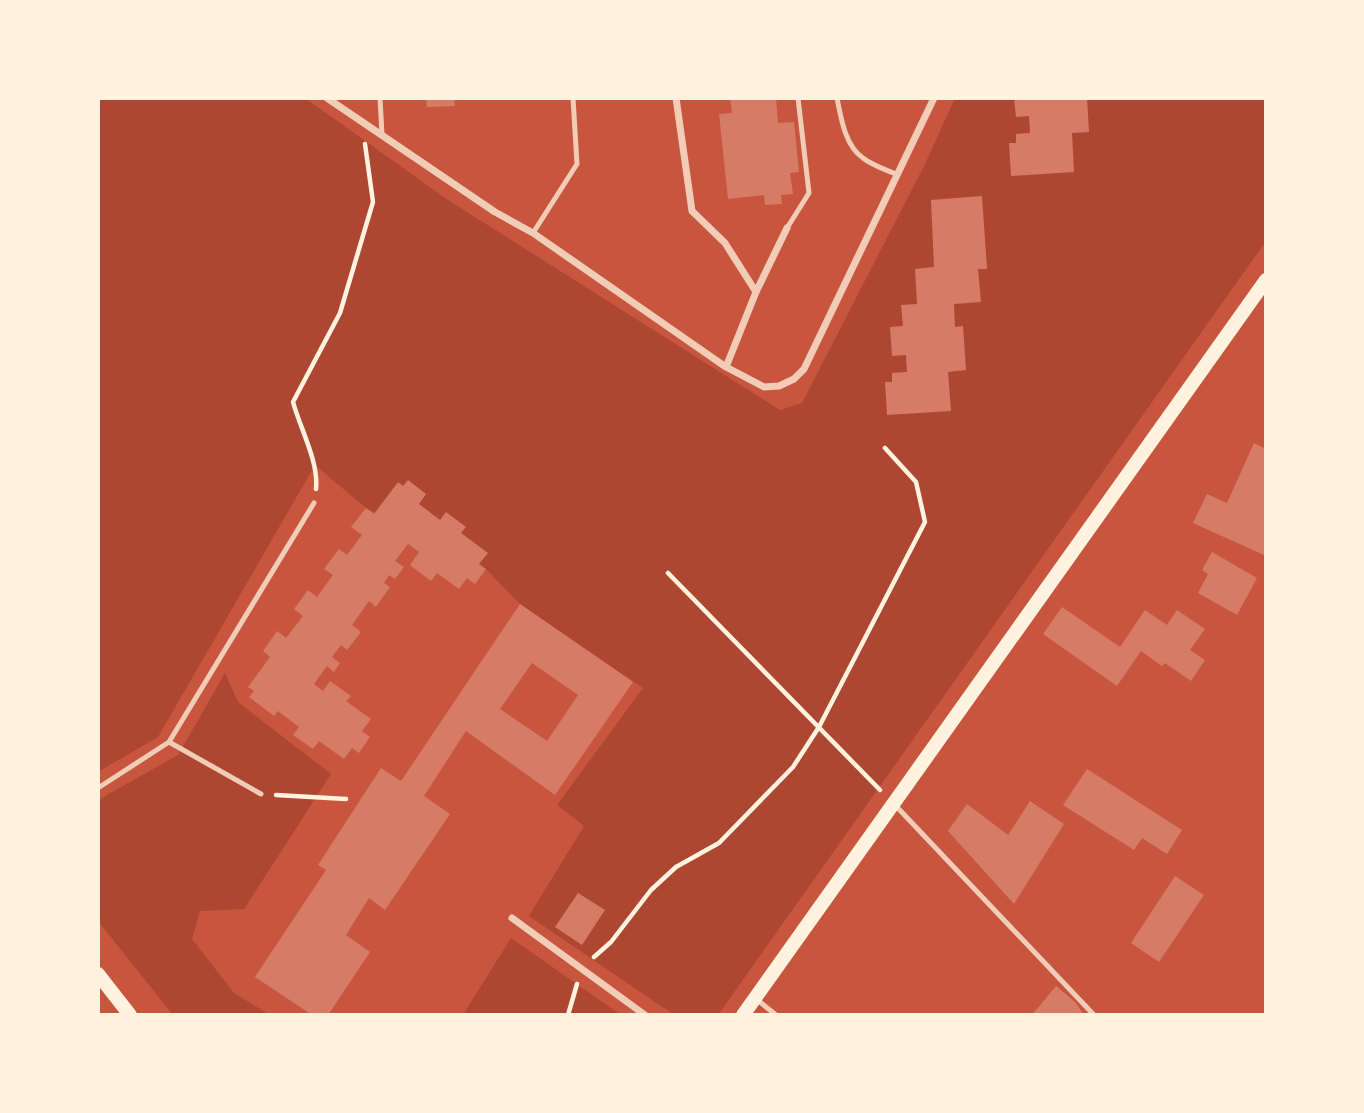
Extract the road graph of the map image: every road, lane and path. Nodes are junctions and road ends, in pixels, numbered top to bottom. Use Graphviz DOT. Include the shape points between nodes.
graph roads {
  1 [pos="327,98"];
  2 [pos="380,98"];
  3 [pos="573,98"];
  4 [pos="676,98"];
  5 [pos="798,98"];
  6 [pos="837,98"];
  7 [pos="934,98"];
  8 [pos="374,130"];
  9 [pos="382,135"];
  10 [pos="898,175"];
  11 [pos="787,228"];
  12 [pos="533,233"];
  13 [pos="1266,280"];
  14 [pos="756,292"];
  15 [pos="726,367"];
  16 [pos="885,448"];
  17 [pos="314,503"];
  18 [pos="668,573"];
  19 [pos="819,727"];
  20 [pos="169,742"];
  21 [pos="98,788"];
  22 [pos="261,794"];
  23 [pos="346,799"];
  24 [pos="893,803"];
  25 [pos="512,918"];
  26 [pos="581,968"];
  27 [pos="98,974"];
  28 [pos="755,998"];
  29 [pos="130,1015"];
  30 [pos="568,1015"];
  31 [pos="645,1015"];
  32 [pos="743,1015"];
  33 [pos="776,1015"];
  34 [pos="1094,1015"];
  1 -- 8 [label="street"];
  2 -- 9 [label="lane"];
  3 -- 12 [label="lane" via="577,164"];
  4 -- 14 [label="street" via="692,211 725,243"];
  5 -- 11 [label="lane" via="809,193"];
  6 -- 10 [label="lane" via="854,149 862,158"];
  7 -- 10 [label="street"];
  8 -- 9 [label="street"];
  8 -- 17 [label="path" via="365,144 373,202 340,313 293,402 317,482"];
  9 -- 12 [label="street"];
  10 -- 15 [label="street" via="804,369 779,386 764,387"];
  11 -- 14 [label="street"];
  12 -- 15 [label="street"];
  13 -- 24 [label="main road"];
  14 -- 15 [label="street"];
  16 -- 19 [label="path" via="916,482 925,522"];
  17 -- 20 [label="lane"];
  18 -- 19 [label="path"];
  19 -- 24 [label="path"];
  19 -- 26 [label="path" via="767,796 719,843 676,867 611,942"];
  20 -- 21 [label="lane"];
  20 -- 22 [label="lane"];
  22 -- 23 [label="path"];
  24 -- 28 [label="main road"];
  24 -- 34 [label="lane"];
  25 -- 26 [label="street"];
  26 -- 30 [label="path"];
  26 -- 31 [label="street"];
  27 -- 29 [label="main road"];
  28 -- 32 [label="main road"];
  28 -- 33 [label="lane"];
}
